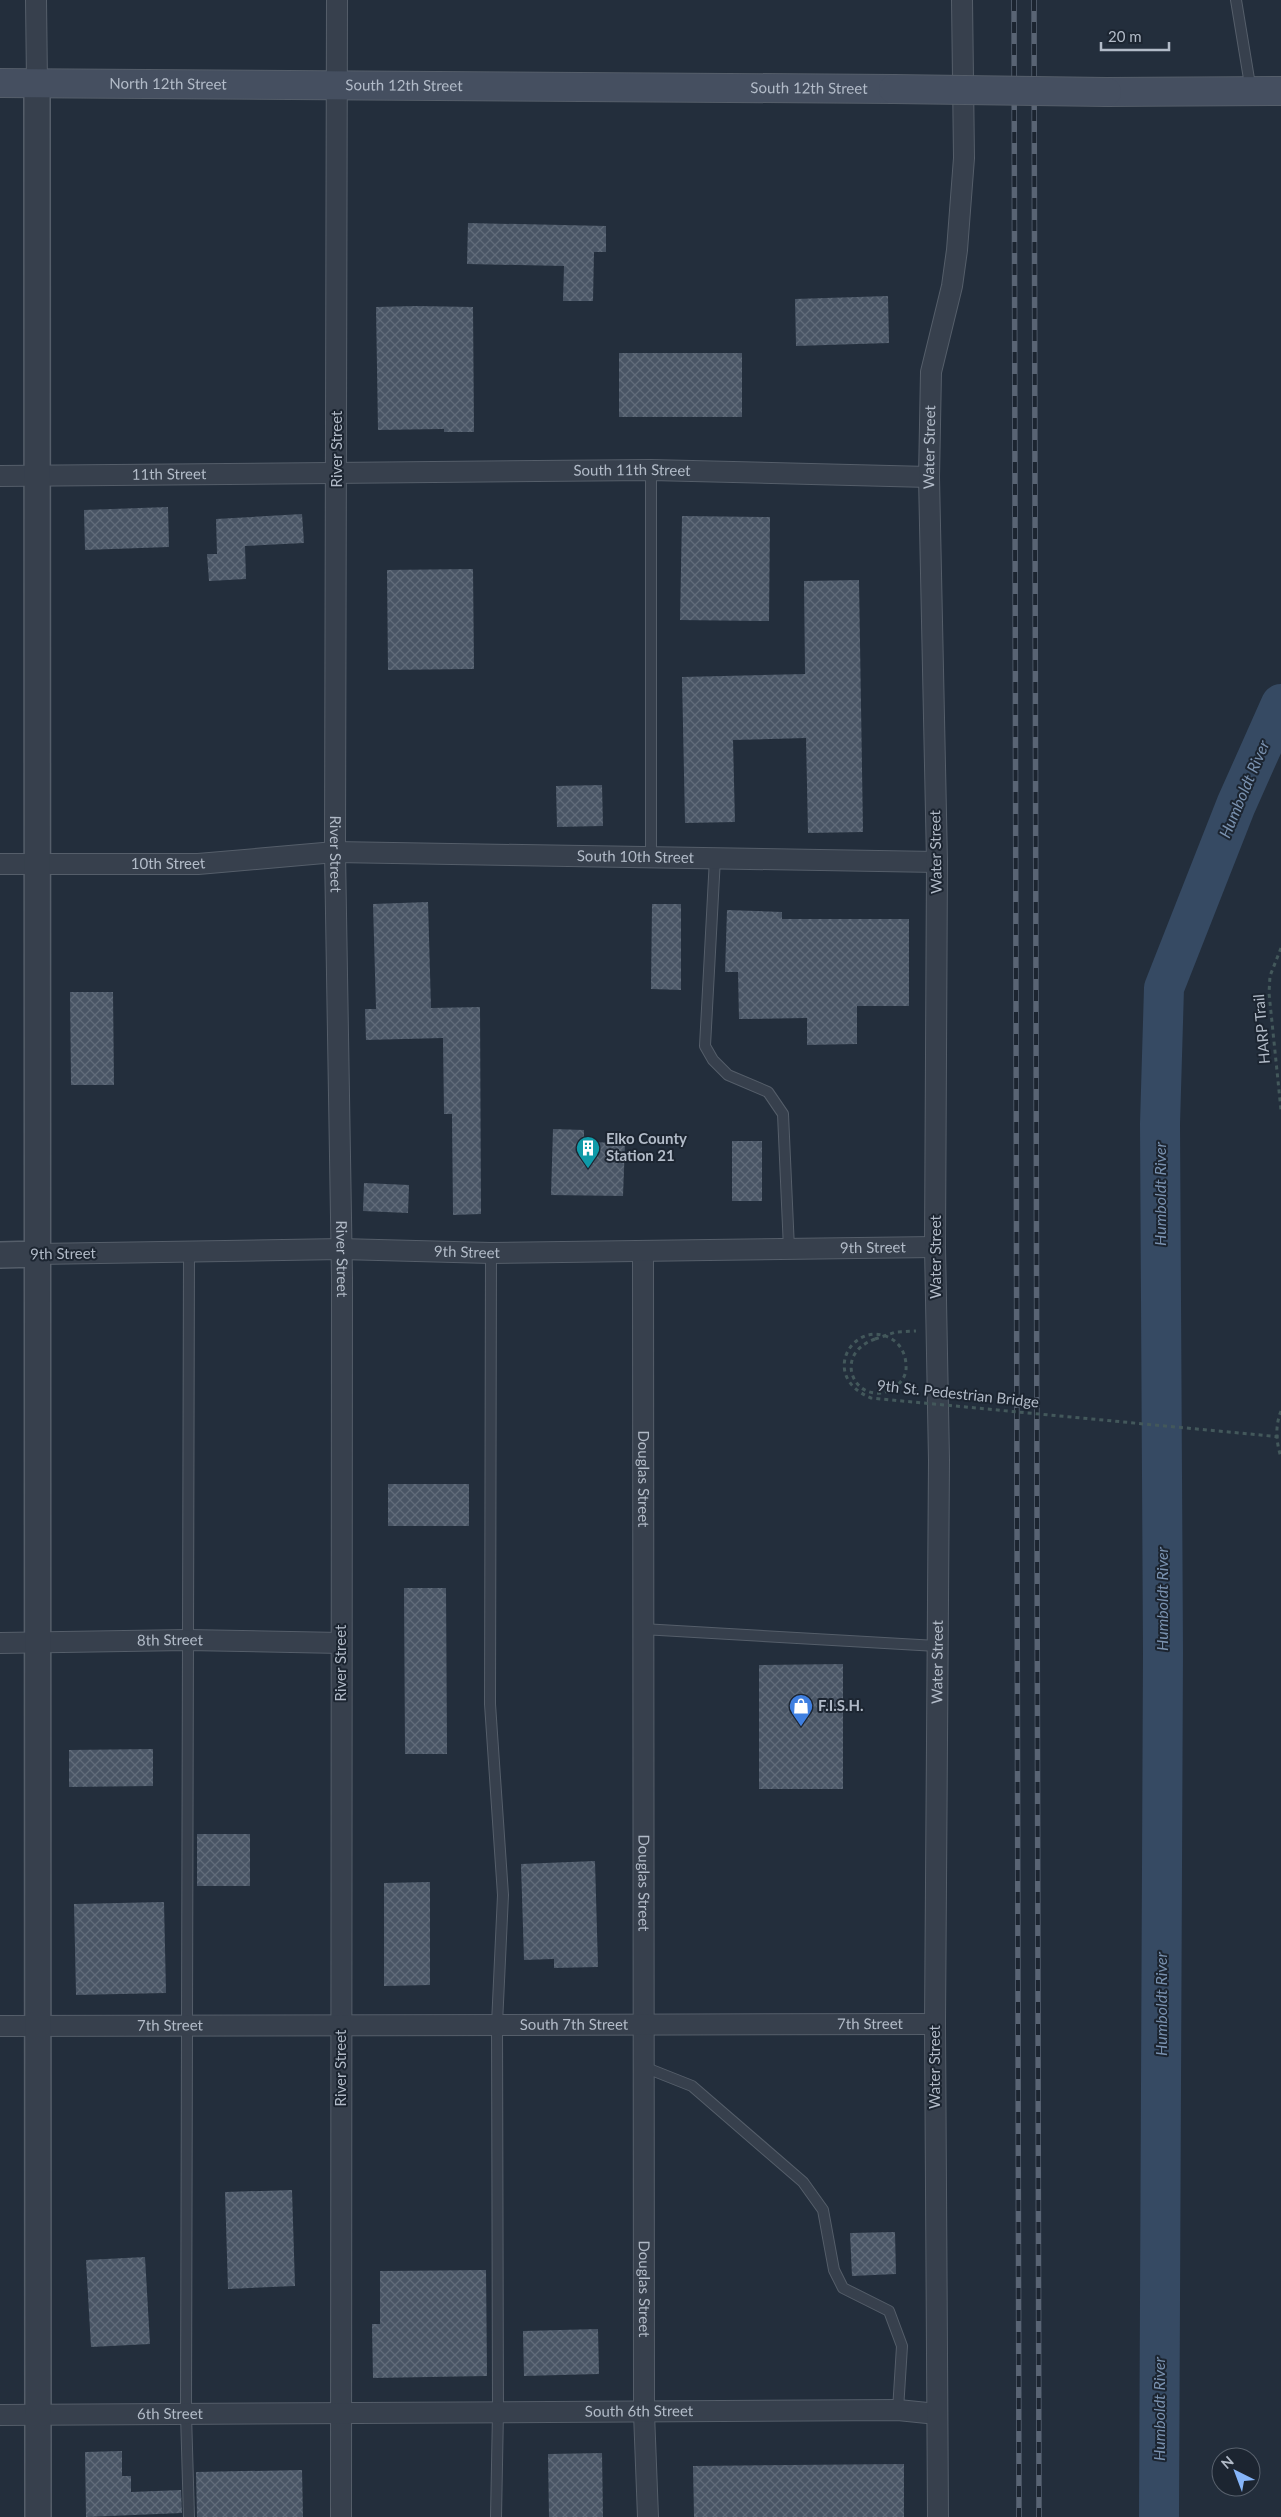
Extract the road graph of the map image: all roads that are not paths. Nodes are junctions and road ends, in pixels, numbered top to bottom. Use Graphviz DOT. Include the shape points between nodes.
graph roads {
  1 [pos="36,0"];
  2 [pos="336,0"];
  3 [pos="962,0"];
  4 [pos="1236,0"];
  5 [pos="37,82"];
  6 [pos="0,83"];
  7 [pos="335,86"];
  8 [pos="1251,92"];
  9 [pos="1281,92"];
  10 [pos="651,470"];
  11 [pos="337,472"];
  12 [pos="0,476"];
  13 [pos="37,476"];
  14 [pos="929,478"];
  15 [pos="335,852"];
  16 [pos="651,857"];
  17 [pos="715,858"];
  18 [pos="937,862"];
  19 [pos="0,864"];
  20 [pos="37,864"];
  21 [pos="935,1247"];
  22 [pos="341,1249"];
  23 [pos="789,1249"];
  24 [pos="189,1251"];
  25 [pos="643,1251"];
  26 [pos="491,1253"];
  27 [pos="37,1254"];
  28 [pos="0,1255"];
  29 [pos="642,1629"];
  30 [pos="187,1640"];
  31 [pos="0,1643"];
  32 [pos="340,1643"];
  33 [pos="37,1644"];
  34 [pos="937,1646"];
  35 [pos="806,2023"];
  36 [pos="497,2024"];
  37 [pos="643,2024"];
  38 [pos="935,2024"];
  39 [pos="341,2025"];
  40 [pos="0,2026"];
  41 [pos="38,2026"];
  42 [pos="188,2026"];
  43 [pos="644,2067"];
  44 [pos="898,2410"];
  45 [pos="498,2412"];
  46 [pos="644,2413"];
  47 [pos="186,2414"];
  48 [pos="341,2414"];
  49 [pos="937,2414"];
  50 [pos="0,2415"];
  51 [pos="38,2415"];
  52 [pos="38,2517"];
  53 [pos="189,2517"];
  54 [pos="341,2517"];
  55 [pos="496,2517"];
  56 [pos="648,2517"];
  57 [pos="938,2517"];
  1 -- 5 [label="street"];
  2 -- 7 [label="street, River Street"];
  3 -- 14 [label="street, Water Street" via="964,158 958,250 931,372"];
  4 -- 8 [label="lane"];
  5 -- 6 [label="main road, North 12th Street"];
  5 -- 7 [label="main road, North 12th Street"];
  5 -- 13 [label="street"];
  7 -- 8 [label="main road, South 12th Street, bridge"];
  7 -- 11 [label="street, River Street"];
  8 -- 9 [label="main road, South 12th Street"];
  10 -- 11 [label="street, South 11th Street"];
  10 -- 14 [label="street, South 11th Street"];
  10 -- 16 [label="lane"];
  11 -- 13 [label="street, 11th Street"];
  11 -- 15 [label="street, River Street"];
  12 -- 13 [label="street, 11th Street"];
  13 -- 20 [label="street"];
  14 -- 18 [label="street, Water Street"];
  15 -- 16 [label="street, South 10th Street"];
  15 -- 20 [label="street, 10th Street" via="198,864"];
  15 -- 22 [label="street, River Street"];
  16 -- 17 [label="street, South 10th Street"];
  17 -- 18 [label="street, South 10th Street"];
  17 -- 23 [label="lane" via="705,1046 728,1075 768,1092 783,1114"];
  18 -- 21 [label="street, Water Street"];
  19 -- 20 [label="street, 10th Street"];
  20 -- 27 [label="street"];
  21 -- 23 [label="street, 9th Street"];
  21 -- 34 [label="street, Water Street" via="939,1460"];
  22 -- 24 [label="street, 9th Street"];
  22 -- 26 [label="street, 9th Street"];
  22 -- 32 [label="street, River Street"];
  23 -- 25 [label="street, 9th Street"];
  24 -- 27 [label="street, 9th Street"];
  24 -- 30 [label="lane"];
  25 -- 26 [label="street, 9th Street"];
  25 -- 29 [label="street, Douglas Street"];
  26 -- 36 [label="lane" via="490,1704 503,1895"];
  27 -- 28 [label="street, 9th Street"];
  27 -- 33 [label="street"];
  29 -- 34 [label="lane"];
  29 -- 37 [label="street, Douglas Street"];
  30 -- 32 [label="street, 8th Street"];
  30 -- 33 [label="street, 8th Street"];
  30 -- 42 [label="lane"];
  31 -- 33 [label="street, 8th Street"];
  32 -- 39 [label="street, River Street"];
  33 -- 41 [label="street"];
  34 -- 38 [label="street, Water Street"];
  35 -- 37 [label="street, South 7th Street"];
  35 -- 38 [label="street, 7th Street"];
  36 -- 37 [label="street, South 7th Street"];
  36 -- 39 [label="street, South 7th Street"];
  36 -- 45 [label="lane"];
  37 -- 43 [label="street, Douglas Street"];
  38 -- 49 [label="street, Water Street"];
  39 -- 42 [label="street, 7th Street"];
  39 -- 48 [label="street, River Street"];
  40 -- 41 [label="street, 7th Street"];
  41 -- 42 [label="street, 7th Street"];
  41 -- 51 [label="street"];
  42 -- 47 [label="lane"];
  43 -- 44 [label="lane" via="692,2086 803,2182 823,2210 834,2270 843,2288 889,2311 902,2346"];
  43 -- 46 [label="street, Douglas Street"];
  44 -- 46 [label="street, South 6th Street"];
  44 -- 49 [label="street, South 6th Street"];
  45 -- 46 [label="street, South 6th Street"];
  45 -- 48 [label="street, South 6th Street"];
  45 -- 55 [label="lane"];
  46 -- 56 [label="street, Douglas Street"];
  47 -- 48 [label="street, 6th Street"];
  47 -- 51 [label="street, 6th Street"];
  47 -- 53 [label="lane"];
  48 -- 54 [label="street, River Street"];
  49 -- 57 [label="street, Water Street"];
  50 -- 51 [label="street, 6th Street"];
  51 -- 52 [label="street"];
}
